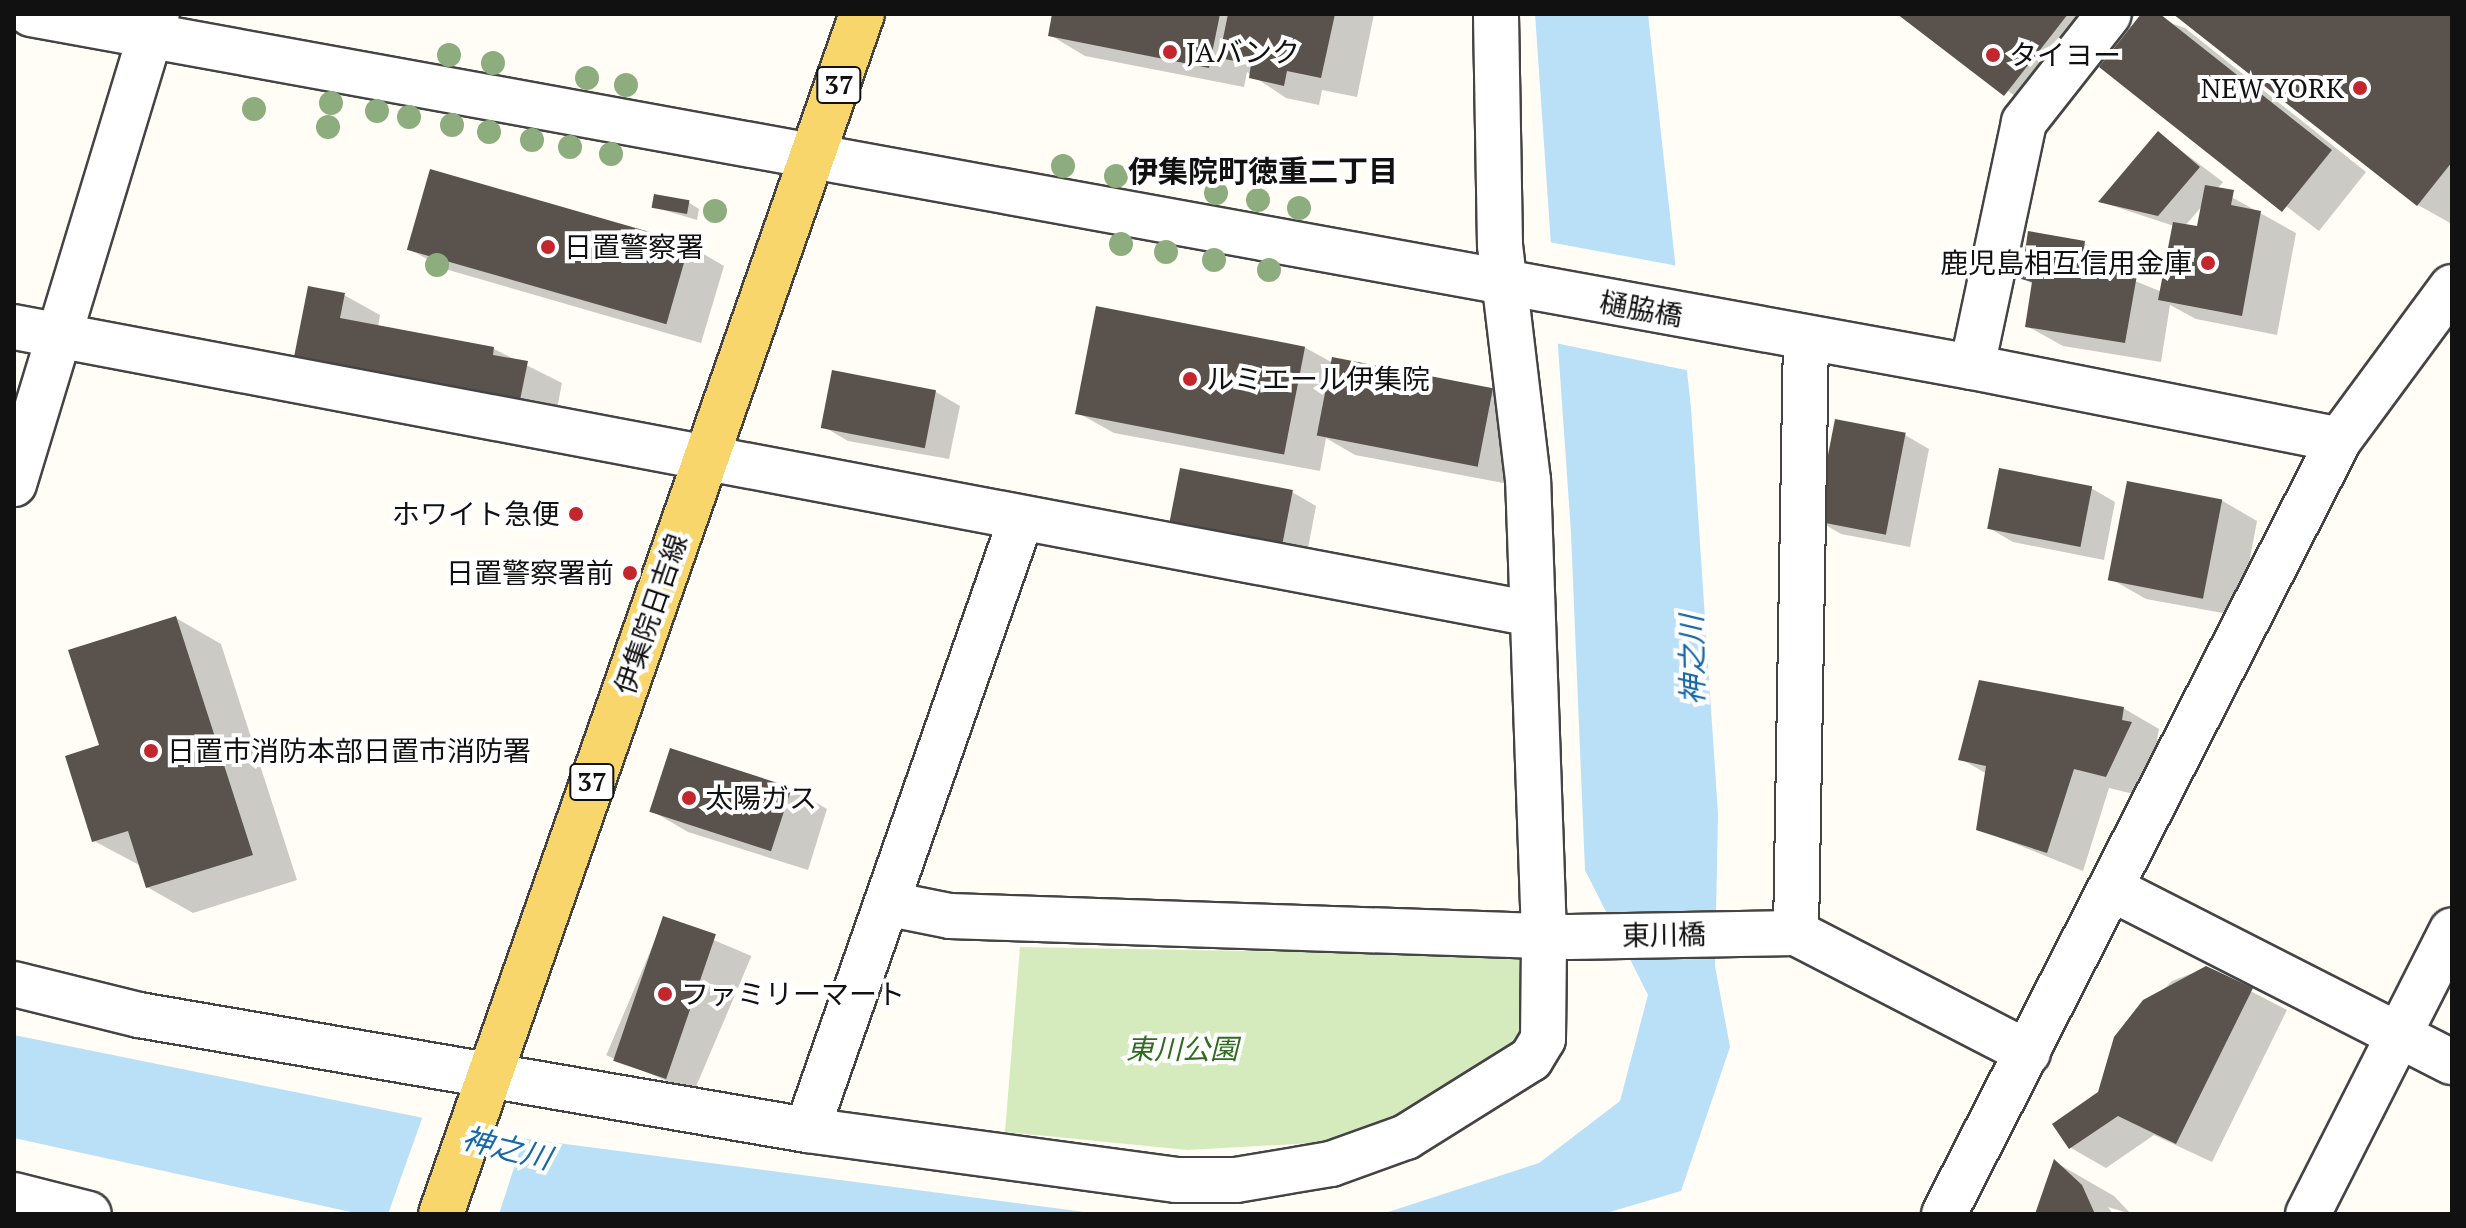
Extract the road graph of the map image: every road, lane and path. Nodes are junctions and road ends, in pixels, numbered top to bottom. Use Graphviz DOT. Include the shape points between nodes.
graph roads {
  1 [pos="31,14"];
  2 [pos="862,14"];
  3 [pos="1496,14"];
  4 [pos="2109,14"];
  5 [pos="153,25"];
  6 [pos="815,157"];
  7 [pos="1518,286"];
  8 [pos="2452,287"];
  9 [pos="14,327"];
  10 [pos="60,336"];
  11 [pos="1806,338"];
  12 [pos="1972,367"];
  13 [pos="2339,440"];
  14 [pos="704,461"];
  15 [pos="14,484"];
  16 [pos="1020,522"];
  17 [pos="1528,613"];
  18 [pos="2114,890"];
  19 [pos="890,904"];
  20 [pos="2452,930"];
  21 [pos="1777,933"];
  22 [pos="1556,936"];
  23 [pos="14,984"];
  24 [pos="2399,1034"];
  25 [pos="2028,1053"];
  26 [pos="2452,1062"];
  27 [pos="485,1086"];
  28 [pos="807,1130"];
  29 [pos="14,1195"];
  30 [pos="89,1214"];
  31 [pos="441,1214"];
  32 [pos="1944,1214"];
  33 [pos="2308,1214"];
  1 -- 5 [label="street, 樋脇橋"];
  2 -- 6 [label="main road, 伊集院日吉線 / 37"];
  3 -- 7 [label="street"];
  4 -- 12 [label="street" via="2024,122"];
  5 -- 6 [label="street, 樋脇橋"];
  5 -- 10 [label="street"];
  6 -- 7 [label="street, 樋脇橋"];
  6 -- 14 [label="main road, 伊集院日吉線 / 37"];
  7 -- 11 [label="street, 樋脇橋"];
  7 -- 17 [label="street" via="1528,480"];
  8 -- 13 [label="street"];
  9 -- 10 [label="street"];
  10 -- 14 [label="street"];
  10 -- 15 [label="street"];
  11 -- 12 [label="street, 樋脇橋"];
  11 -- 21 [label="street"];
  12 -- 13 [label="street, 樋脇橋"];
  13 -- 18 [label="street"];
  14 -- 16 [label="street"];
  14 -- 27 [label="main road, 伊集院日吉線 / 37"];
  16 -- 17 [label="street"];
  16 -- 19 [label="street"];
  17 -- 22 [label="street"];
  18 -- 24 [label="street"];
  18 -- 25 [label="street"];
  19 -- 22 [label="street, 東川橋" via="950,916"];
  19 -- 28 [label="street"];
  20 -- 24 [label="street"];
  21 -- 22 [label="street, 東川橋"];
  21 -- 25 [label="street"];
  22 -- 28 [label="street" via="1543,1039 1531,1059 1406,1137 1331,1164 1236,1180 1176,1180"];
  23 -- 27 [label="street"];
  24 -- 26 [label="street"];
  24 -- 33 [label="street"];
  25 -- 32 [label="street"];
  27 -- 28 [label="street"];
  27 -- 31 [label="main road, 伊集院日吉線 / 37"];
  29 -- 30 [label="street"];
}
